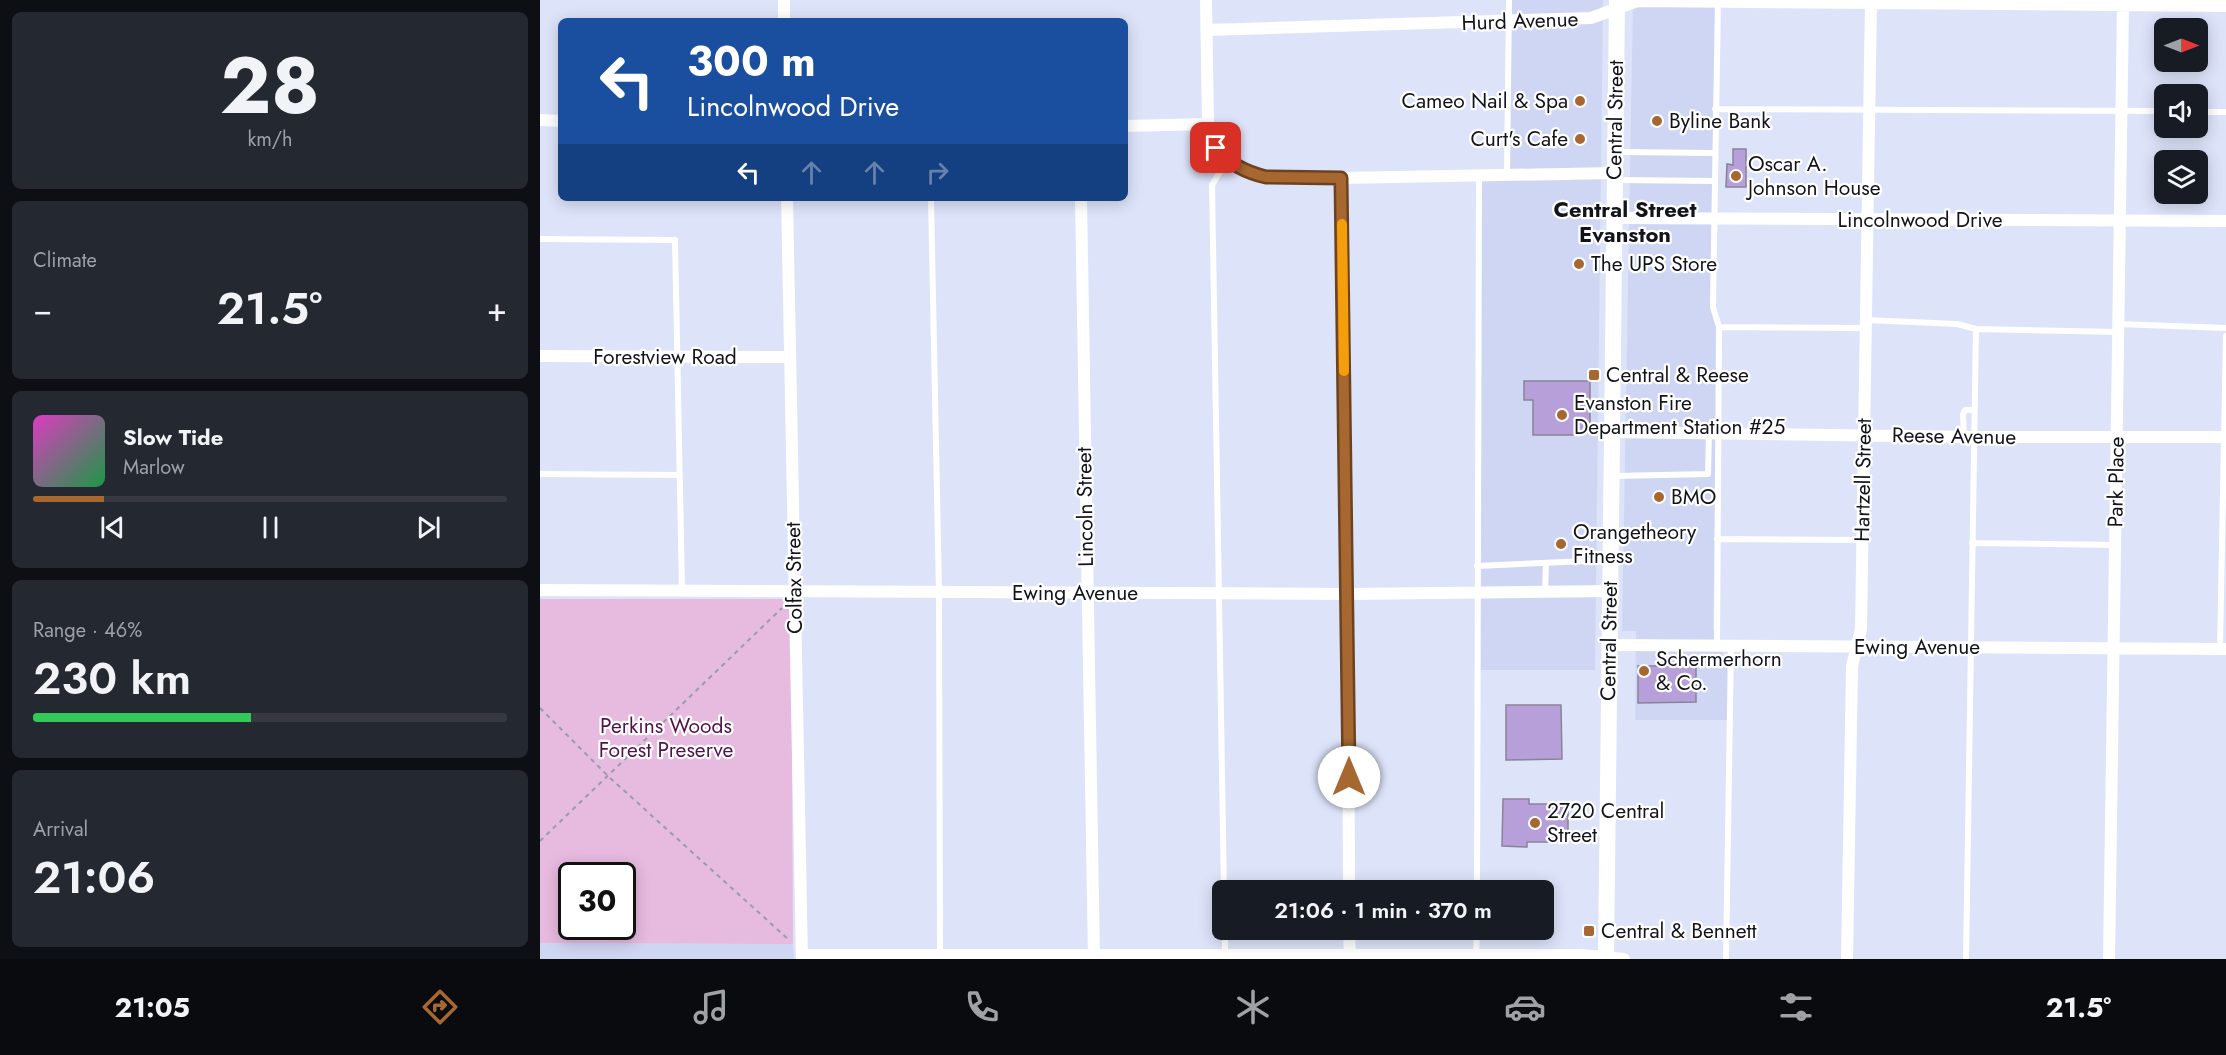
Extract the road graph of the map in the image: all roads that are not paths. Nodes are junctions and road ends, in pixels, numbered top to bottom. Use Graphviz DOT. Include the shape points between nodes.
graph roads {
  1 [pos="784,0"];
  2 [pos="1206,0"];
  3 [pos="1509,0"];
  4 [pos="1718,1"];
  5 [pos="1871,1"];
  6 [pos="2038,2"];
  7 [pos="1617,4"];
  8 [pos="2123,5"];
  9 [pos="2226,6"];
  10 [pos="784,18"];
  11 [pos="1509,22"];
  12 [pos="1207,30"];
  13 [pos="1715,109"];
  14 [pos="1870,110"];
  15 [pos="2121,111"];
  16 [pos="2154,111"];
  17 [pos="2208,112"];
  18 [pos="2226,112"];
  19 [pos="540,120"];
  20 [pos="558,121"];
  21 [pos="1208,124"];
  22 [pos="1128,126"];
  23 [pos="1614,152"];
  24 [pos="1714,153"];
  25 [pos="1227,160"];
  26 [pos="1507,175"];
  27 [pos="1479,176"];
  28 [pos="1614,177"];
  29 [pos="1341,178"];
  30 [pos="1714,181"];
  31 [pos="787,201"];
  32 [pos="931,201"];
  33 [pos="1081,201"];
  34 [pos="1613,218"];
  35 [pos="1714,219"];
  36 [pos="1867,219"];
  37 [pos="2120,221"];
  38 [pos="2226,221"];
  39 [pos="540,239"];
  40 [pos="1865,324"];
  41 [pos="1719,327"];
  42 [pos="2118,328"];
  43 [pos="2226,328"];
  44 [pos="1976,329"];
  45 [pos="2226,336"];
  46 [pos="540,356"];
  47 [pos="677,357"];
  48 [pos="790,357"];
  49 [pos="1974,410"];
  50 [pos="1611,432"];
  51 [pos="1714,432"];
  52 [pos="1864,434"];
  53 [pos="1968,437"];
  54 [pos="2116,437"];
  55 [pos="2225,437"];
  56 [pos="540,474"];
  57 [pos="679,475"];
  58 [pos="1610,476"];
  59 [pos="1717,539"];
  60 [pos="1862,540"];
  61 [pos="2224,542"];
  62 [pos="1972,543"];
  63 [pos="2115,545"];
  64 [pos="1610,560"];
  65 [pos="1546,564"];
  66 [pos="1477,566"];
  67 [pos="540,591"];
  68 [pos="682,591"];
  69 [pos="1609,591"];
  70 [pos="795,592"];
  71 [pos="939,592"];
  72 [pos="1477,592"];
  73 [pos="1545,592"];
  74 [pos="1086,593"];
  75 [pos="1218,594"];
  76 [pos="1348,594"];
  77 [pos="1609,645"];
  78 [pos="1718,646"];
  79 [pos="1731,646"];
  80 [pos="1857,647"];
  81 [pos="1971,648"];
  82 [pos="2113,649"];
  83 [pos="2223,649"];
  84 [pos="1224,880"];
  85 [pos="1349,880"];
  86 [pos="1477,880"];
  87 [pos="1225,940"];
  88 [pos="1350,940"];
  89 [pos="1476,940"];
  90 [pos="940,955"];
  91 [pos="802,957"];
  92 [pos="1094,957"];
  93 [pos="1225,957"];
  94 [pos="1350,957"];
  95 [pos="1476,957"];
  96 [pos="1606,958"];
  97 [pos="1624,959"];
  98 [pos="1726,959"];
  99 [pos="1847,959"];
  100 [pos="1966,959"];
  101 [pos="2109,959"];
  1 -- 10 [label="street"];
  2 -- 12 [label="street"];
  3 -- 11 [label="lane"];
  4 -- 5 [label="street, Hurd Avenue"];
  4 -- 7 [label="street, Hurd Avenue"];
  4 -- 13 [label="lane"];
  5 -- 6 [label="street, Hurd Avenue"];
  5 -- 14 [label="street, Hartzell Street"];
  6 -- 8 [label="street, Hurd Avenue"];
  7 -- 11 [label="street, Hurd Avenue" via="1591,18"];
  7 -- 23 [label="main road, Central Street"];
  8 -- 9 [label="street, Hurd Avenue"];
  8 -- 15 [label="street, Park Place"];
  11 -- 12 [label="street, Hurd Avenue"];
  11 -- 26 [label="lane"];
  12 -- 21 [label="street"];
  13 -- 14 [label="lane"];
  13 -- 24 [label="lane"];
  14 -- 15 [label="lane"];
  14 -- 36 [label="street, Hartzell Street"];
  15 -- 16 [label="lane"];
  15 -- 37 [label="street, Park Place"];
  17 -- 18 [label="lane"];
  19 -- 20 [label="street"];
  21 -- 22 [label="street"];
  21 -- 25 [label="street" via="1216,148"];
  23 -- 24 [label="lane"];
  23 -- 28 [label="main road, Central Street"];
  24 -- 30 [label="lane"];
  25 -- 29 [label="street" via="1266,177"];
  25 -- 75 [label="lane" via="1212,185"];
  26 -- 27 [label="street"];
  26 -- 28 [label="street"];
  27 -- 29 [label="street"];
  27 -- 66 [label="lane"];
  28 -- 30 [label="lane"];
  28 -- 34 [label="main road, Central Street"];
  29 -- 76 [label="street"];
  30 -- 35 [label="lane"];
  31 -- 48 [label="street, Colfax Street"];
  32 -- 71 [label="lane"];
  33 -- 74 [label="street, Lincoln Street"];
  34 -- 35 [label="street, Lincolnwood Drive"];
  34 -- 50 [label="main road, Central Street"];
  35 -- 36 [label="street, Lincolnwood Drive"];
  35 -- 41 [label="lane" via="1713,307"];
  36 -- 37 [label="street, Lincolnwood Drive"];
  36 -- 40 [label="street, Hartzell Street"];
  37 -- 38 [label="street, Lincolnwood Drive"];
  37 -- 42 [label="street, Park Place"];
  39 -- 47 [label="lane" via="675,240"];
  40 -- 41 [label="lane"];
  40 -- 44 [label="lane" via="1957,324"];
  40 -- 52 [label="street, Hartzell Street"];
  41 -- 51 [label="lane"];
  42 -- 43 [label="lane"];
  42 -- 44 [label="lane"];
  42 -- 54 [label="street, Park Place"];
  44 -- 49 [label="lane"];
  45 -- 55 [label="lane"];
  46 -- 47 [label="street, Forestview Road"];
  47 -- 48 [label="street, Forestview Road"];
  47 -- 57 [label="lane"];
  48 -- 70 [label="street, Colfax Street"];
  49 -- 53 [label="lane"];
  49 -- 53 [label="lane" via="1965,410 1963,414"];
  50 -- 51 [label="street, Reese Avenue"];
  50 -- 58 [label="main road, Central Street"];
  51 -- 52 [label="street, Reese Avenue"];
  51 -- 58 [label="lane" via="1708,474"];
  51 -- 59 [label="lane"];
  52 -- 53 [label="street, Reese Avenue"];
  52 -- 60 [label="street, Hartzell Street"];
  53 -- 54 [label="street, Reese Avenue"];
  53 -- 62 [label="lane"];
  54 -- 55 [label="street, Reese Avenue"];
  54 -- 63 [label="street, Park Place"];
  55 -- 61 [label="lane"];
  56 -- 57 [label="lane"];
  57 -- 68 [label="lane"];
  58 -- 64 [label="main road, Central Street"];
  59 -- 60 [label="lane"];
  59 -- 78 [label="lane"];
  60 -- 80 [label="street, Hartzell Street" via="1861,629"];
  61 -- 83 [label="lane"];
  62 -- 63 [label="lane"];
  62 -- 81 [label="lane"];
  63 -- 82 [label="street, Park Place"];
  64 -- 65 [label="lane"];
  64 -- 69 [label="main road, Central Street"];
  65 -- 66 [label="lane"];
  65 -- 73 [label="lane"];
  66 -- 72 [label="lane"];
  67 -- 68 [label="street, Ewing Avenue"];
  68 -- 70 [label="street, Ewing Avenue"];
  69 -- 73 [label="street, Ewing Avenue"];
  69 -- 77 [label="main road, Central Street"];
  70 -- 71 [label="street, Ewing Avenue"];
  70 -- 91 [label="street, Colfax Street"];
  71 -- 74 [label="street, Ewing Avenue"];
  71 -- 90 [label="lane"];
  72 -- 73 [label="street, Ewing Avenue"];
  72 -- 76 [label="street, Ewing Avenue"];
  72 -- 86 [label="lane"];
  74 -- 75 [label="street, Ewing Avenue"];
  74 -- 92 [label="street, Lincoln Street"];
  75 -- 76 [label="street, Ewing Avenue"];
  75 -- 84 [label="lane"];
  76 -- 85 [label="street"];
  77 -- 78 [label="street, Ewing Avenue"];
  77 -- 96 [label="main road, Central Street"];
  78 -- 79 [label="street, Ewing Avenue"];
  79 -- 80 [label="street, Ewing Avenue"];
  79 -- 98 [label="lane"];
  80 -- 81 [label="street, Ewing Avenue"];
  80 -- 99 [label="street, Hartzell Street" via="1852,666"];
  81 -- 82 [label="street, Ewing Avenue"];
  81 -- 100 [label="lane"];
  82 -- 83 [label="street, Ewing Avenue"];
  82 -- 101 [label="street, Park Place"];
  87 -- 93 [label="lane"];
  88 -- 94 [label="street"];
  89 -- 95 [label="lane"];
  90 -- 91 [label="street"];
  90 -- 92 [label="street"];
  92 -- 93 [label="street"];
  93 -- 94 [label="street"];
  94 -- 95 [label="street"];
  95 -- 96 [label="street"];
  96 -- 97 [label="street"];
}
